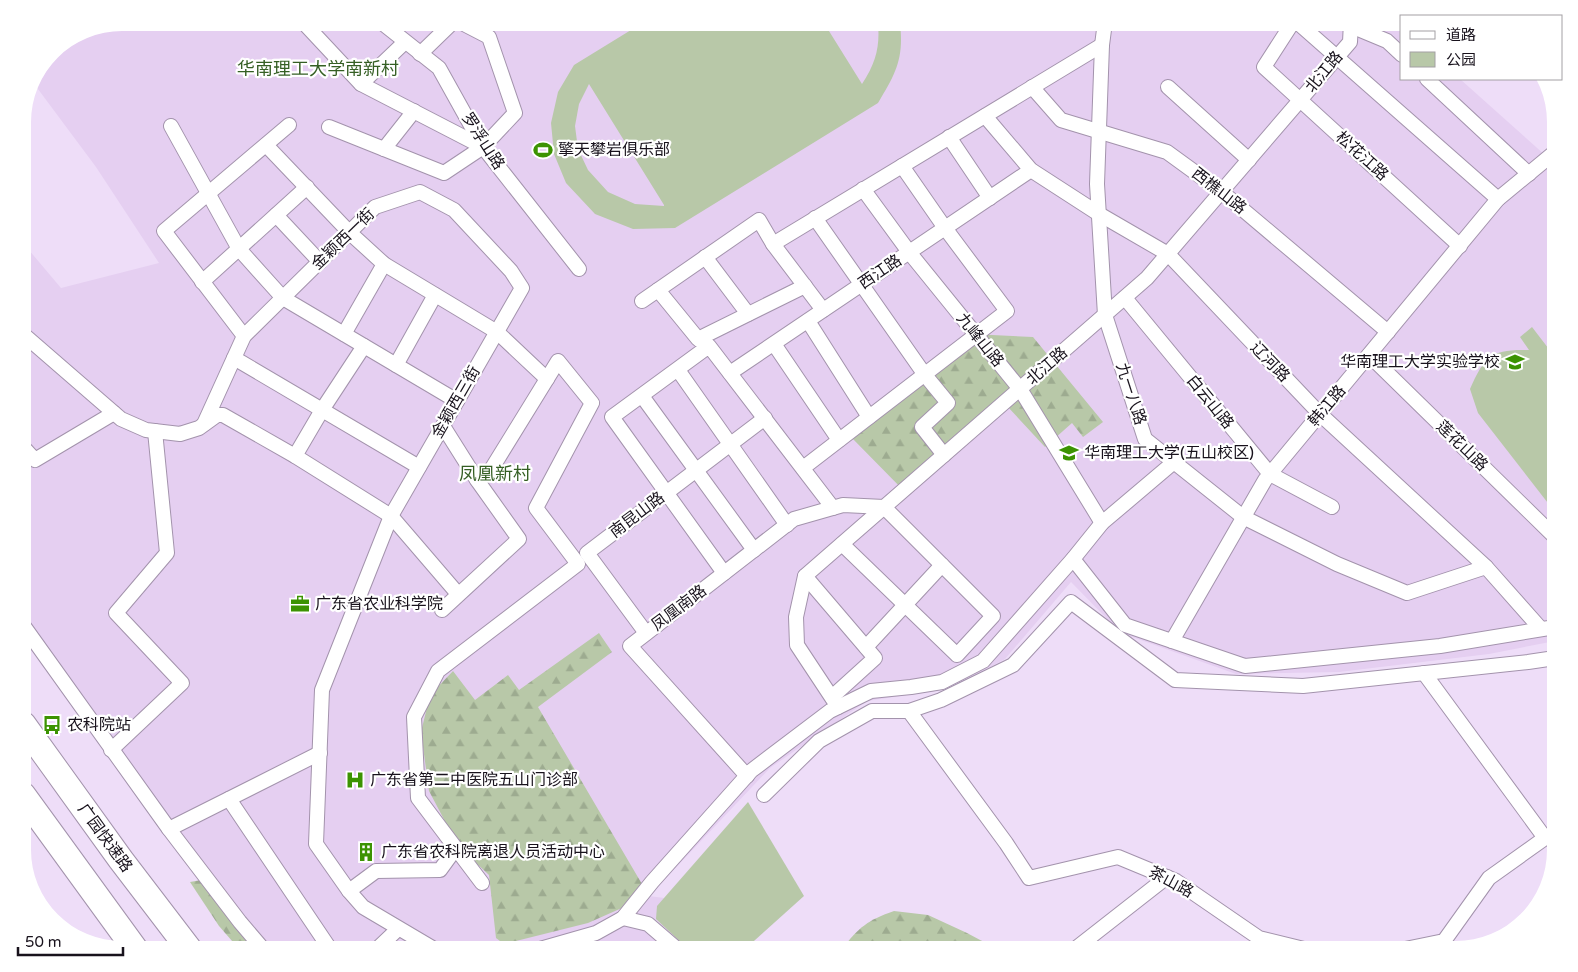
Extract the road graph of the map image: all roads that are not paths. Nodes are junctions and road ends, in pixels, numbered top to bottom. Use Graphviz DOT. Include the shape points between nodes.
graph roads {
  1 [pos="311,31"];
  2 [pos="392,31"];
  3 [pos="444,31"];
  4 [pos="477,31"];
  5 [pos="1104,31"];
  6 [pos="1287,31"];
  7 [pos="1307,31"];
  8 [pos="1351,31"];
  9 [pos="1366,31"];
  10 [pos="405,42"];
  11 [pos="1102,45"];
  12 [pos="1400,53"];
  13 [pos="420,54"];
  14 [pos="1337,57"];
  15 [pos="1428,80"];
  16 [pos="361,84"];
  17 [pos="1032,87"];
  18 [pos="1168,88"];
  19 [pos="1301,100"];
  20 [pos="414,111"];
  21 [pos="985,116"];
  22 [pos="289,125"];
  23 [pos="171,126"];
  24 [pos="329,127"];
  25 [pos="1099,132"];
  26 [pos="949,137"];
  27 [pos="266,145"];
  28 [pos="483,147"];
  29 [pos="384,149"];
  30 [pos="1547,159"];
  31 [pos="1249,160"];
  32 [pos="902,166"];
  33 [pos="1030,170"];
  34 [pos="1529,174"];
  35 [pos="306,188"];
  36 [pos="863,190"];
  37 [pos="1222,192"];
  38 [pos="208,194"];
  39 [pos="990,198"];
  40 [pos="1498,199"];
  41 [pos="1099,214"];
  42 [pos="276,215"];
  43 [pos="815,218"];
  44 [pos="945,228"];
  45 [pos="350,233"];
  46 [pos="773,244"];
  47 [pos="1460,246"];
  48 [pos="239,249"];
  49 [pos="909,252"];
  50 [pos="1168,254"];
  51 [pos="705,257"];
  52 [pos="320,262"];
  53 [pos="384,264"];
  54 [pos="578,269"];
  55 [pos="202,282"];
  56 [pos="862,284"];
  57 [pos="805,286"];
  58 [pos="522,288"];
  59 [pos="658,290"];
  60 [pos="435,295"];
  61 [pos="283,298"];
  62 [pos="1125,298"];
  63 [pos="642,301"];
  64 [pos="823,310"];
  65 [pos="748,314"];
  66 [pos="1105,315"];
  67 [pos="808,321"];
  68 [pos="497,332"];
  69 [pos="1388,332"];
  70 [pos="344,334"];
  71 [pos="976,335"];
  72 [pos="244,336"];
  73 [pos="31,341"];
  74 [pos="774,344"];
  75 [pos="364,346"];
  76 [pos="1369,355"];
  77 [pos="234,358"];
  78 [pos="396,365"];
  79 [pos="678,370"];
  80 [pos="730,373"];
  81 [pos="924,375"];
  82 [pos="547,379"];
  83 [pos="1020,389"];
  84 [pos="642,396"];
  85 [pos="457,402"];
  86 [pos="322,410"];
  87 [pos="114,413"];
  88 [pos="1320,414"];
  89 [pos="869,417"];
  90 [pos="765,418"];
  91 [pos="204,424"];
  92 [pos="443,426"];
  93 [pos="155,431"];
  94 [pos="839,440"];
  95 [pos="730,444"];
  96 [pos="944,455"];
  97 [pos="31,456"];
  98 [pos="295,456"];
  99 [pos="1174,462"];
  100 [pos="420,467"];
  101 [pos="803,468"];
  102 [pos="697,470"];
  103 [pos="1270,474"];
  104 [pos="477,480"];
  105 [pos="666,493"];
  106 [pos="884,507"];
  107 [pos="1332,507"];
  108 [pos="833,508"];
  109 [pos="391,516"];
  110 [pos="1244,517"];
  111 [pos="1102,522"];
  112 [pos="787,525"];
  113 [pos="1547,529"];
  114 [pos="842,544"];
  115 [pos="754,550"];
  116 [pos="1073,559"];
  117 [pos="942,565"];
  118 [pos="1486,567"];
  119 [pos="724,573"];
  120 [pos="805,576"];
  121 [pos="458,594"];
  122 [pos="905,605"];
  123 [pos="442,610"];
  124 [pos="1547,628"];
  125 [pos="1541,629"];
  126 [pos="646,633"];
  127 [pos="31,636"];
  128 [pos="1172,641"];
  129 [pos="866,647"];
  130 [pos="1547,659"];
  131 [pos="1424,673"];
  132 [pos="835,702"];
  133 [pos="909,711"];
  134 [pos="31,735"];
  135 [pos="112,750"];
  136 [pos="320,754"];
  137 [pos="747,776"];
  138 [pos="764,795"];
  139 [pos="229,799"];
  140 [pos="31,806"];
  141 [pos="169,829"];
  142 [pos="1547,832"];
  143 [pos="1547,838"];
  144 [pos="456,848"];
  145 [pos="1167,877"];
  146 [pos="482,883"];
  147 [pos="349,891"];
  148 [pos="623,918"];
  149 [pos="398,929"];
  150 [pos="128,941"];
  151 [pos="182,941"];
  152 [pos="256,941"];
  153 [pos="324,941"];
  154 [pos="386,941"];
  155 [pos="419,941"];
  156 [pos="570,941"];
  157 [pos="667,941"];
  158 [pos="1086,941"];
  159 [pos="1270,941"];
  160 [pos="1444,941"];
  1 -- 16 [label="street"];
  2 -- 10 [label="street, 罗浮山路"];
  3 -- 13 [label="street"];
  4 -- 28 [label="street" via="489,37 515,113"];
  5 -- 11 [label="street, 九一八路"];
  6 -- 19 [label="street, 松花江路" via="1264,67"];
  7 -- 14 [label="street"];
  8 -- 14 [label="street, 北江路" via="1350,42"];
  9 -- 12 [label="street" via="1387,41"];
  10 -- 13 [label="street, 罗浮山路"];
  10 -- 16 [label="street"];
  11 -- 17 [label="street"];
  11 -- 25 [label="street, 九一八路"];
  13 -- 28 [label="street, 罗浮山路" via="439,68"];
  14 -- 19 [label="street, 北江路"];
  14 -- 40 [label="street"];
  15 -- 34 [label="street"];
  16 -- 20 [label="street"];
  17 -- 21 [label="street"];
  17 -- 25 [label="street, 西樵山路" via="1061,120"];
  18 -- 31 [label="street"];
  19 -- 31 [label="street, 北江路"];
  19 -- 47 [label="street, 松花江路"];
  20 -- 28 [label="street"];
  20 -- 29 [label="street"];
  21 -- 26 [label="street"];
  21 -- 33 [label="street, 辽河路"];
  22 -- 27 [label="street"];
  23 -- 38 [label="street"];
  24 -- 29 [label="street"];
  25 -- 37 [label="street, 西樵山路" via="1168,152"];
  25 -- 41 [label="street, 九一八路"];
  26 -- 32 [label="street"];
  26 -- 39 [label="street"];
  27 -- 35 [label="street"];
  27 -- 38 [label="street"];
  28 -- 29 [label="street" via="444,173"];
  28 -- 54 [label="street, 罗浮山路"];
  30 -- 34 [label="street, 韩江路"];
  31 -- 37 [label="street, 北江路"];
  32 -- 36 [label="street"];
  32 -- 44 [label="street"];
  33 -- 39 [label="street, 西江路"];
  33 -- 41 [label="street, 辽河路"];
  34 -- 40 [label="street, 韩江路"];
  35 -- 42 [label="street"];
  35 -- 45 [label="street"];
  36 -- 43 [label="street"];
  36 -- 49 [label="street, 九峰山路"];
  37 -- 50 [label="street, 北江路"];
  37 -- 69 [label="street, 西樵山路"];
  38 -- 48 [label="street"];
  38 -- 55 [label="street" via="164,231"];
  39 -- 44 [label="street, 西江路"];
  40 -- 47 [label="street, 韩江路"];
  41 -- 50 [label="street, 辽河路"];
  41 -- 66 [label="street, 九一八路"];
  42 -- 48 [label="street"];
  42 -- 52 [label="street"];
  43 -- 46 [label="street"];
  43 -- 56 [label="street"];
  44 -- 49 [label="street, 西江路"];
  44 -- 71 [label="street" via="1007,311"];
  45 -- 52 [label="street, 金颖西一街"];
  45 -- 53 [label="street"];
  45 -- 58 [label="street, 金颖西一街" via="375,207 420,192 454,210 511,270"];
  46 -- 51 [label="street" via="759,220"];
  46 -- 57 [label="street"];
  47 -- 69 [label="street, 韩江路"];
  48 -- 55 [label="street"];
  48 -- 61 [label="street"];
  49 -- 56 [label="street, 西江路"];
  49 -- 71 [label="street, 九峰山路"];
  50 -- 62 [label="street, 北江路"];
  50 -- 88 [label="street, 辽河路"];
  51 -- 59 [label="street"];
  51 -- 65 [label="street"];
  52 -- 61 [label="street, 金颖西一街"];
  53 -- 60 [label="street"];
  53 -- 70 [label="street"];
  55 -- 72 [label="street"];
  56 -- 64 [label="street, 西江路"];
  56 -- 81 [label="street"];
  57 -- 64 [label="street"];
  57 -- 65 [label="street"];
  58 -- 68 [label="street, 金颖西三街"];
  59 -- 63 [label="street"];
  59 -- 65 [label="street" via="698,339"];
  60 -- 68 [label="street"];
  60 -- 78 [label="street"];
  61 -- 70 [label="street"];
  61 -- 72 [label="street, 金颖西一街"];
  62 -- 66 [label="street, 北江路"];
  62 -- 103 [label="street, 白云山路"];
  64 -- 67 [label="street, 西江路"];
  66 -- 83 [label="street, 北江路"];
  66 -- 99 [label="street, 九一八路" via="1145,439"];
  67 -- 74 [label="street, 西江路"];
  67 -- 89 [label="street"];
  68 -- 82 [label="street"];
  68 -- 85 [label="street, 金颖西三街"];
  69 -- 76 [label="street, 韩江路"];
  70 -- 75 [label="street"];
  71 -- 81 [label="street"];
  71 -- 83 [label="street, 九峰山路"];
  72 -- 77 [label="street, 金颖西一街"];
  73 -- 87 [label="street"];
  74 -- 80 [label="street, 西江路"];
  74 -- 94 [label="street"];
  75 -- 78 [label="street"];
  75 -- 86 [label="street"];
  76 -- 88 [label="street, 韩江路"];
  76 -- 113 [label="street, 莲花山路"];
  77 -- 86 [label="street"];
  77 -- 91 [label="street, 金颖西一街"];
  78 -- 85 [label="street"];
  79 -- 80 [label="street" via="710,346"];
  79 -- 84 [label="street"];
  79 -- 95 [label="street"];
  80 -- 90 [label="street"];
  81 -- 89 [label="street"];
  81 -- 96 [label="street" via="948,403 922,427"];
  82 -- 104 [label="street" via="489,473"];
  82 -- 144 [label="street" via="558,361 592,403 536,508 578,564 438,671 414,717 418,798"];
  83 -- 96 [label="street, 北江路"];
  83 -- 111 [label="street, 九峰山路"];
  84 -- 102 [label="street"];
  84 -- 105 [label="street" via="612,417"];
  85 -- 92 [label="street, 金颖西三街"];
  86 -- 98 [label="street"];
  86 -- 100 [label="street"];
  87 -- 93 [label="street" via="146,430"];
  87 -- 97 [label="street" via="35,460"];
  88 -- 103 [label="street, 韩江路"];
  88 -- 118 [label="street, 辽河路"];
  89 -- 94 [label="street"];
  90 -- 95 [label="street, 南昆山路"];
  90 -- 101 [label="street"];
  91 -- 93 [label="street" via="180,434"];
  91 -- 98 [label="street" via="217,414 223,415"];
  92 -- 100 [label="street, 金颖西三街"];
  92 -- 104 [label="street"];
  93 -- 135 [label="street" via="167,553 116,612 182,683"];
  94 -- 101 [label="street"];
  95 -- 102 [label="street, 南昆山路"];
  95 -- 112 [label="street"];
  96 -- 106 [label="street, 北江路"];
  98 -- 109 [label="street"];
  99 -- 110 [label="street, 九一八路"];
  99 -- 111 [label="street"];
  100 -- 109 [label="street, 金颖西三街"];
  101 -- 108 [label="street"];
  102 -- 105 [label="street, 南昆山路"];
  102 -- 115 [label="street"];
  103 -- 107 [label="street, 白云山路"];
  103 -- 110 [label="street, 韩江路"];
  104 -- 121 [label="street" via="519,539"];
  105 -- 119 [label="street"];
  105 -- 126 [label="street, 南昆山路" via="587,553"];
  106 -- 108 [label="street, 凤凰南路" via="843,505"];
  106 -- 114 [label="street, 北江路"];
  106 -- 117 [label="street"];
  108 -- 112 [label="street, 凤凰南路" via="794,519"];
  109 -- 121 [label="street"];
  109 -- 136 [label="street, 金颖西三街" via="322,690"];
  110 -- 118 [label="street, 九一八路" via="1337,564 1407,593"];
  110 -- 128 [label="street, 韩江路"];
  111 -- 116 [label="street"];
  112 -- 115 [label="street, 凤凰南路"];
  114 -- 120 [label="street, 北江路"];
  114 -- 122 [label="street"];
  115 -- 119 [label="street, 凤凰南路"];
  116 -- 128 [label="street" via="1125,625"];
  116 -- 132 [label="street" via="983,661 942,682 871,691"];
  117 -- 122 [label="street"];
  117 -- 122 [label="street" via="993,616 957,655"];
  118 -- 125 [label="street, 辽河路"];
  119 -- 126 [label="street, 凤凰南路"];
  120 -- 129 [label="street"];
  120 -- 132 [label="street" via="796,617 797,645"];
  121 -- 123 [label="street"];
  122 -- 129 [label="street"];
  124 -- 125 [label="street"];
  125 -- 128 [label="street" via="1440,646 1245,666"];
  126 -- 137 [label="street, 凤凰南路" via="630,646"];
  127 -- 135 [label="street"];
  129 -- 132 [label="street" via="875,658"];
  130 -- 131 [label="street"];
  131 -- 133 [label="street" via="1303,686 1175,680 1071,602 1013,665 941,700"];
  131 -- 142 [label="street"];
  132 -- 137 [label="street" via="830,711"];
  133 -- 138 [label="street" via="872,710 819,740"];
  133 -- 145 [label="street, 茶山路" via="1029,878 1118,857"];
  134 -- 151 [label="highway, 广园快速路"];
  135 -- 141 [label="street"];
  136 -- 139 [label="street"];
  136 -- 147 [label="street, 金颖西三街" via="316,844"];
  137 -- 148 [label="street"];
  139 -- 141 [label="street"];
  139 -- 153 [label="street"];
  140 -- 150 [label="highway"];
  141 -- 152 [label="street"];
  143 -- 160 [label="street" via="1489,878"];
  144 -- 146 [label="street"];
  144 -- 147 [label="street" via="440,870 376,871"];
  145 -- 158 [label="street"];
  145 -- 159 [label="street, 茶山路" via="1259,938"];
  147 -- 149 [label="street, 金颖西三街" via="363,907"];
  148 -- 156 [label="street" via="596,933"];
  148 -- 157 [label="street" via="648,924"];
  149 -- 154 [label="street"];
  149 -- 155 [label="street, 金颖西三街"];
}
